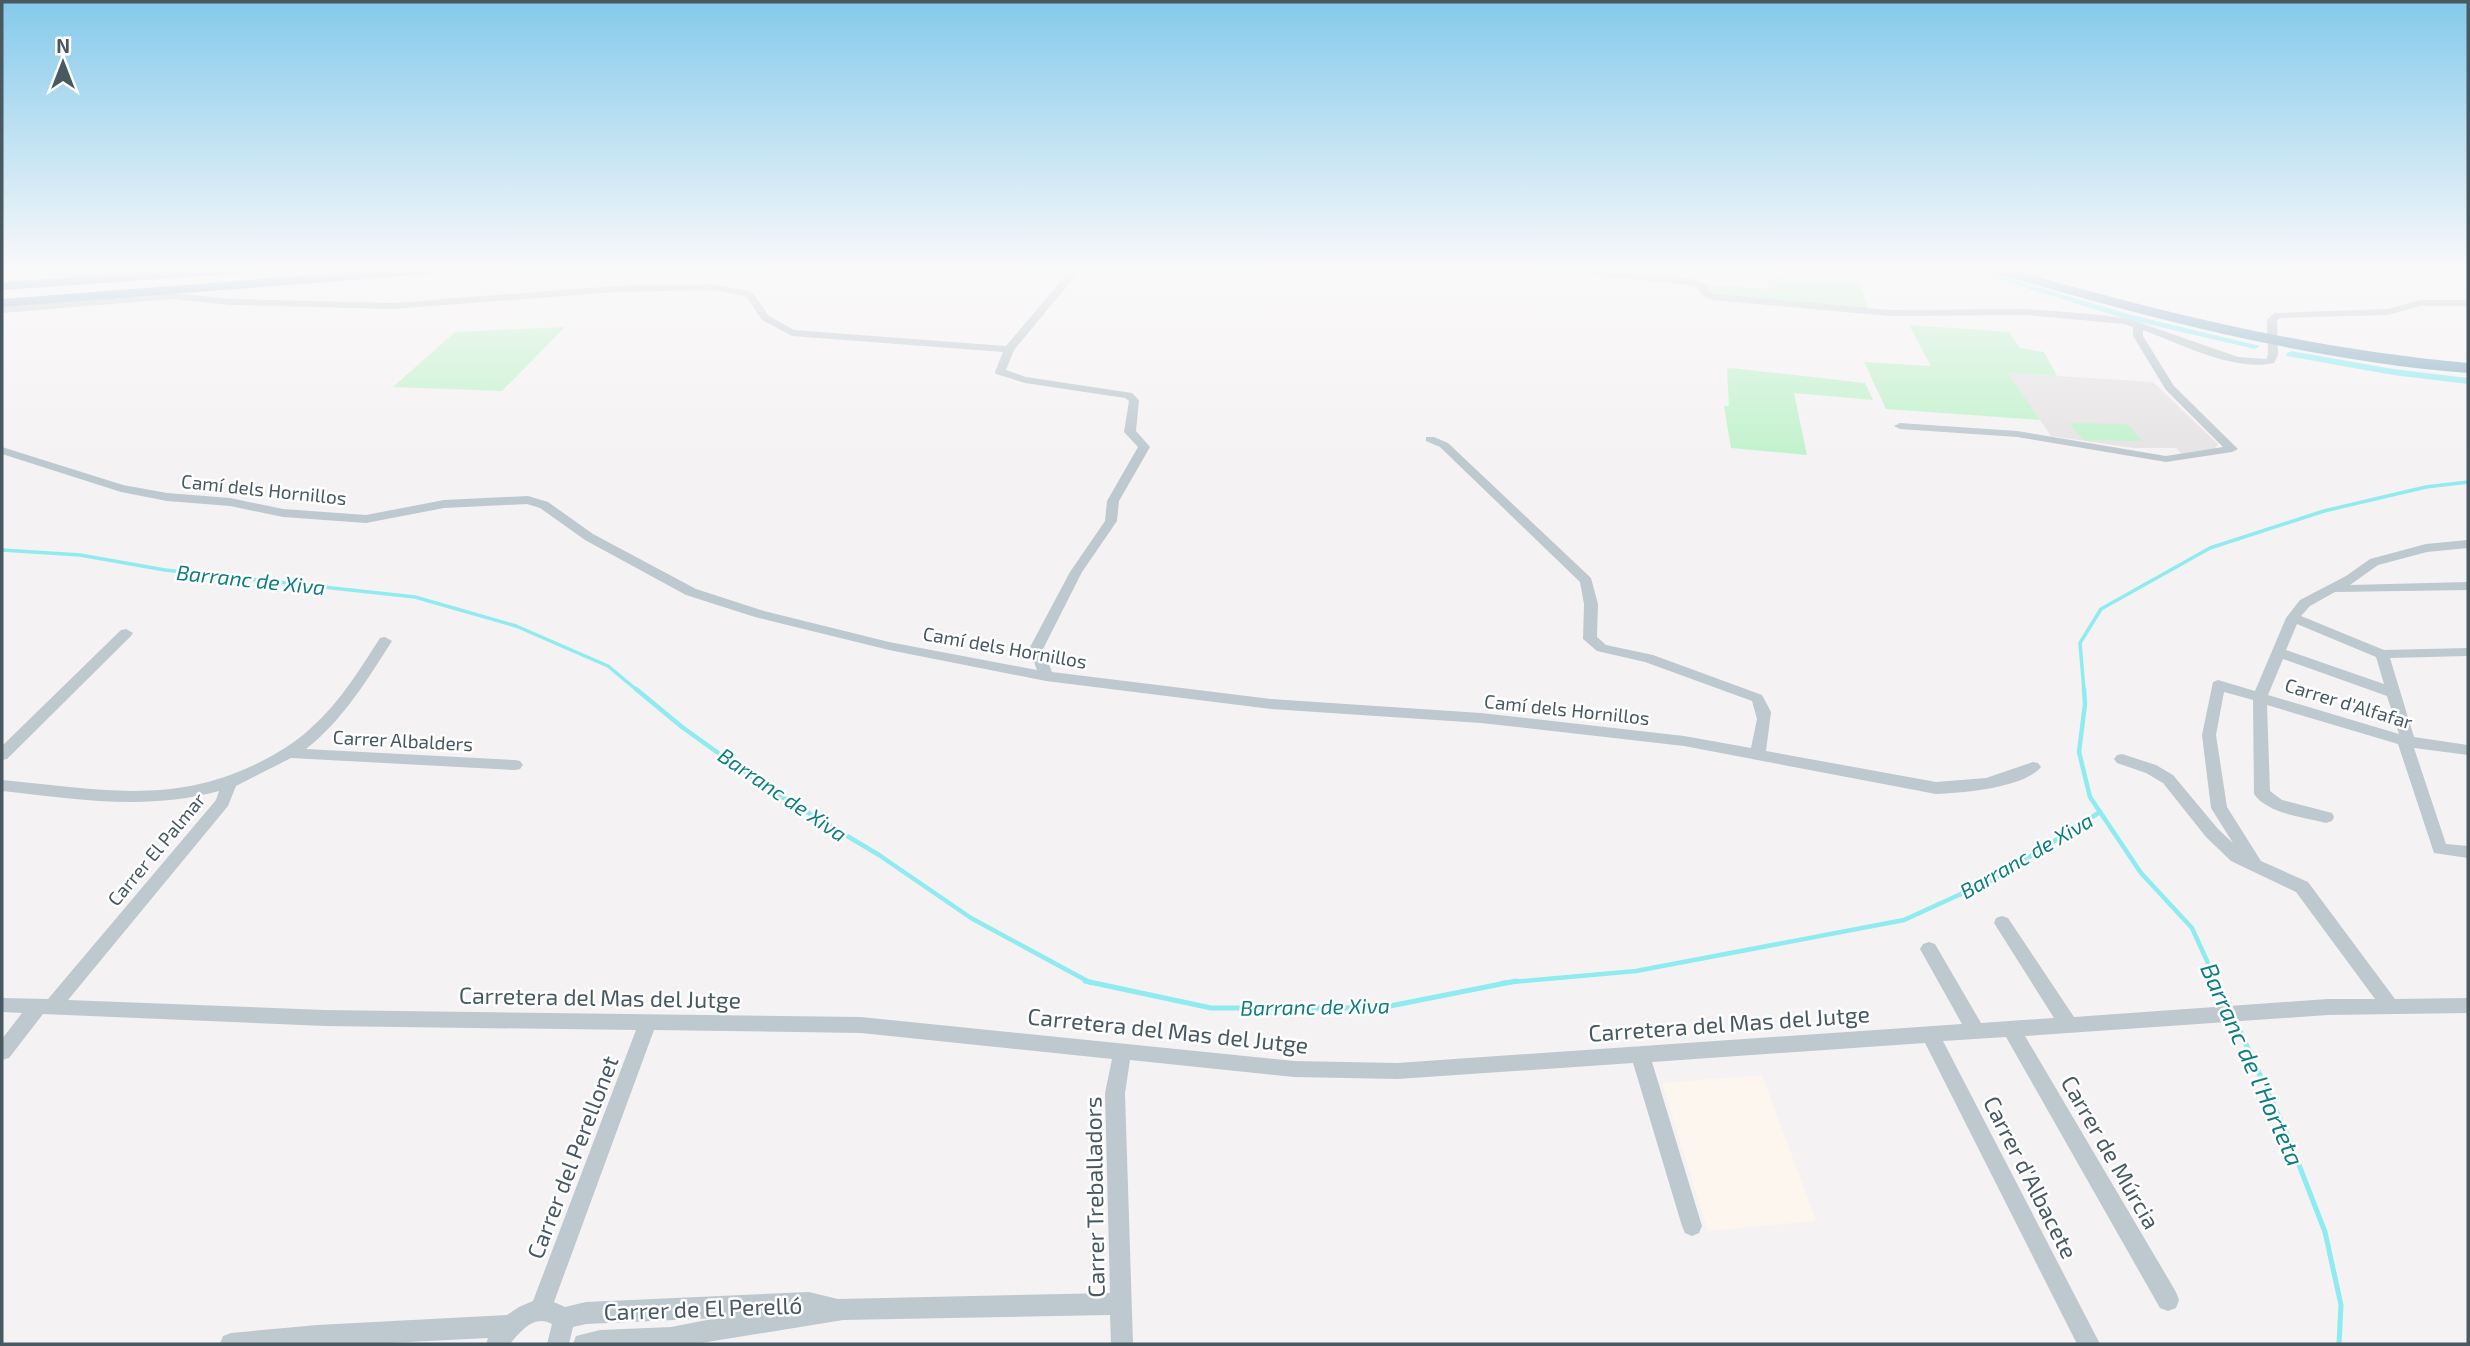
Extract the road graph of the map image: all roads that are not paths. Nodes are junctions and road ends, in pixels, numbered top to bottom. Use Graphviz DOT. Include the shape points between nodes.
graph roads {
  1 [pos="788,331"];
  2 [pos="1024,331"];
  3 [pos="2138,331"];
  4 [pos="2153,331"];
  5 [pos="2240,331"];
  6 [pos="2261,331"];
  7 [pos="2272,331"];
  8 [pos="1009,349"];
  9 [pos="2468,360"];
  10 [pos="2468,368"];
  11 [pos="1900,426"];
  12 [pos="1430,439"];
  13 [pos="2,450"];
  14 [pos="2468,544"];
  15 [pos="2468,586"];
  16 [pos="2333,589"];
  17 [pos="2293,618"];
  18 [pos="126,634"];
  19 [pos="385,641"];
  20 [pos="2468,652"];
  21 [pos="2280,653"];
  22 [pos="2382,654"];
  23 [pos="1046,676"];
  24 [pos="2394,693"];
  25 [pos="2260,696"];
  26 [pos="2404,741"];
  27 [pos="2468,750"];
  28 [pos="289,753"];
  29 [pos="2,755"];
  30 [pos="1759,755"];
  31 [pos="2122,760"];
  32 [pos="515,765"];
  33 [pos="2033,767"];
  34 [pos="229,783"];
  35 [pos="2,785"];
  36 [pos="2326,817"];
  37 [pos="2468,852"];
  38 [pos="2255,865"];
  39 [pos="2002,923"];
  40 [pos="1929,949"];
  41 [pos="2,1005"];
  42 [pos="2468,1006"];
  43 [pos="46,1007"];
  44 [pos="2391,1007"];
  45 [pos="648,1023"];
  46 [pos="2069,1025"];
  47 [pos="2011,1028"];
  48 [pos="1975,1030"];
  49 [pos="1929,1033"];
  50 [pos="1123,1050"];
  51 [pos="2,1052"];
  52 [pos="1640,1054"];
  53 [pos="1692,1226"];
  54 [pos="2168,1300"];
  55 [pos="1120,1304"];
  56 [pos="541,1308"];
  57 [pos="843,1309"];
  58 [pos="563,1319"];
  59 [pos="503,1335"];
  60 [pos="231,1344"];
  61 [pos="242,1344"];
  62 [pos="249,1344"];
  63 [pos="558,1344"];
  64 [pos="584,1344"];
  65 [pos="1122,1344"];
  66 [pos="2089,1344"];
  1 -- 8 [label="street"];
  2 -- 8 [label="street"];
  3 -- 11 [label="street" via="2170,388 2232,449 2166,459 2017,434"];
  4 -- 7 [label="street" via="2247,362 2265,362 2273,355"];
  5 -- 10 [label="highway" via="2301,346"];
  6 -- 9 [label="highway" via="2375,351"];
  8 -- 23 [label="street" via="1000,372 1135,400 1130,432 1144,447 1117,492 1111,521 1076,572 1036,649"];
  12 -- 30 [label="street" via="1444,445 1586,581 1590,639 1602,648 1648,658 1757,698 1766,716 1757,741"];
  13 -- 23 [label="street, Camí dels Hornillos" via="121,488 283,513 366,519 444,504 528,500 544,505 589,537 691,592 889,646"];
  14 -- 16 [label="street" via="2426,548 2374,562"];
  15 -- 16 [label="street"];
  16 -- 17 [label="street" via="2305,603"];
  17 -- 21 [label="street"];
  17 -- 22 [label="street"];
  18 -- 29 [label="street"];
  19 -- 28 [label="street, Carrer El Palmar" via="329,719"];
  20 -- 22 [label="street"];
  21 -- 24 [label="street"];
  21 -- 25 [label="street"];
  22 -- 24 [label="street"];
  23 -- 30 [label="street, Camí dels Hornillos" via="1271,704 1481,718 1684,741"];
  24 -- 26 [label="street" via="2407,737"];
  25 -- 26 [label="street, Carrer d'Alfafar"];
  25 -- 36 [label="street" via="2262,794 2277,804"];
  25 -- 38 [label="street, Carrer d'Alfafar" via="2218,685 2209,735 2219,808"];
  26 -- 27 [label="street, Carrer d'Alfafar"];
  26 -- 37 [label="street" via="2440,849"];
  28 -- 32 [label="street, Carrer Albalders"];
  28 -- 34 [label="street, Carrer El Palmar"];
  30 -- 33 [label="street, Camí dels Hornillos" via="1936,789 2004,782"];
  31 -- 38 [label="street" via="2168,779 2212,833 2237,857"];
  34 -- 35 [label="street" via="199,793 141,799"];
  34 -- 43 [label="street, Carrer El Palmar" via="223,802"];
  38 -- 44 [label="street" via="2302,887"];
  39 -- 46 [label="street"];
  40 -- 48 [label="street"];
  41 -- 43 [label="street, Carretera del Mas del Jutge"];
  42 -- 44 [label="street, Carretera del Mas del Jutge"];
  43 -- 45 [label="street, Carretera del Mas del Jutge" via="326,1018"];
  43 -- 51 [label="street, Carrer El Palmar"];
  44 -- 46 [label="street, Carretera del Mas del Jutge" via="2328,1007"];
  45 -- 50 [label="street, Carretera del Mas del Jutge" via="861,1026"];
  45 -- 56 [label="street, Carrer del Perellonet"];
  46 -- 47 [label="street, Carretera del Mas del Jutge"];
  47 -- 48 [label="street, Carretera del Mas del Jutge"];
  47 -- 54 [label="street, Carrer de Múrcia"];
  48 -- 49 [label="street, Carretera del Mas del Jutge"];
  49 -- 52 [label="street, Carretera del Mas del Jutge"];
  49 -- 66 [label="street, Carrer d'Albacete"];
  50 -- 52 [label="street, Carretera del Mas del Jutge" via="1346,1071"];
  50 -- 55 [label="street, Carrer Treballadors" via="1115,1093"];
  52 -- 53 [label="street"];
  55 -- 57 [label="street, Carrer de El Perelló"];
  55 -- 65 [label="street, Carrer Treballadors"];
  56 -- 58 [label="street" via="554,1310"];
  56 -- 59 [label="street" via="523,1315"];
  57 -- 58 [label="street, Carrer de El Perelló" via="809,1303 586,1313"];
  57 -- 64 [label="street, Carrer de El Perelló" via="671,1338"];
  58 -- 63 [label="street"];
  59 -- 61 [label="street" via="317,1336"];
  60 -- 61 [label="street"];
  61 -- 62 [label="street"];
}
